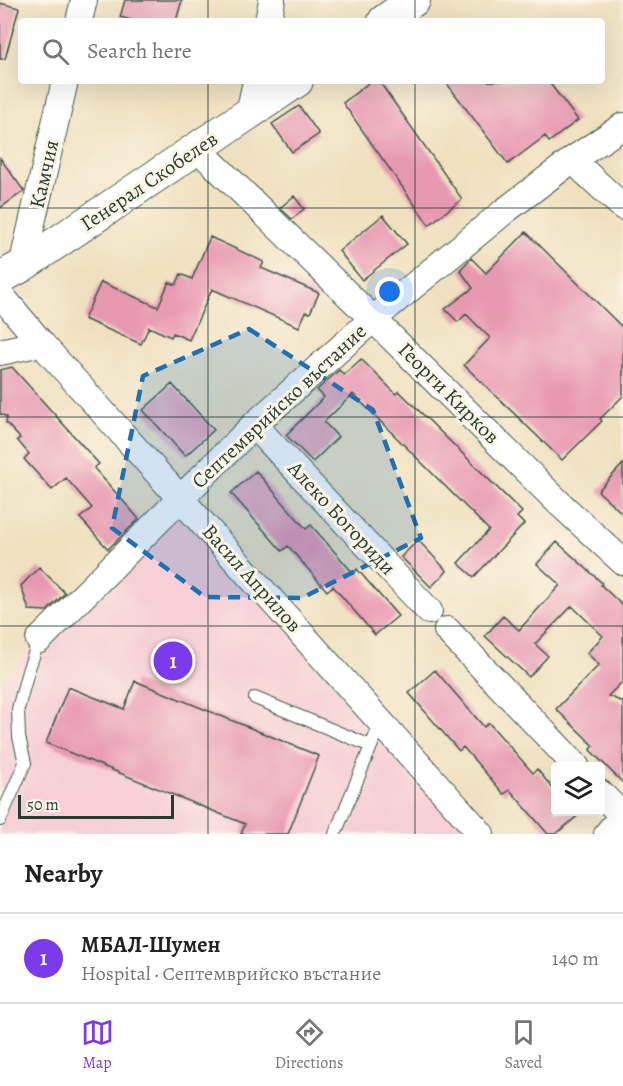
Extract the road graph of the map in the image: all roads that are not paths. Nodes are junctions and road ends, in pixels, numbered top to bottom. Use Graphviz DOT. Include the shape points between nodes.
graph roads {
  1 [pos="84,0"];
  2 [pos="272,0"];
  3 [pos="414,0"];
  4 [pos="80,18"];
  5 [pos="269,18"];
  6 [pos="388,18"];
  7 [pos="64,84"];
  8 [pos="254,84"];
  9 [pos="293,84"];
  10 [pos="249,114"];
  11 [pos="623,126"];
  12 [pos="198,149"];
  13 [pos="572,160"];
  14 [pos="623,207"];
  15 [pos="11,272"];
  16 [pos="0,294"];
  17 [pos="374,318"];
  18 [pos="41,343"];
  19 [pos="0,352"];
  20 [pos="254,425"];
  21 [pos="181,497"];
  22 [pos="623,562"];
  23 [pos="429,611"];
  24 [pos="447,630"];
  25 [pos="39,640"];
  26 [pos="255,698"];
  27 [pos="381,722"];
  28 [pos="371,746"];
  29 [pos="572,762"];
  30 [pos="605,801"];
  31 [pos="0,820"];
  32 [pos="617,821"];
  33 [pos="335,834"];
  34 [pos="481,834"];
  1 -- 4 [label="street"];
  2 -- 5 [label="street"];
  3 -- 6 [label="street"];
  7 -- 15 [label="street, Камчия"];
  8 -- 10 [label="street"];
  9 -- 10 [label="street, Генерал Скобелев"];
  10 -- 12 [label="street, Генерал Скобелев"];
  11 -- 13 [label="street, Септемврийско въстание"];
  12 -- 15 [label="street, Генерал Скобелев"];
  12 -- 17 [label="street, Георги Кирков"];
  13 -- 14 [label="street"];
  13 -- 17 [label="street, Септемврийско въстание"];
  16 -- 18 [label="street, Васил Априлов"];
  17 -- 20 [label="street, Септемврийско въстание"];
  17 -- 22 [label="street, Георги Кирков"];
  18 -- 19 [label="street"];
  18 -- 21 [label="street, Васил Априлов"];
  20 -- 21 [label="street, Септемврийско въстание"];
  20 -- 23 [label="street, Алеко Богориди"];
  21 -- 25 [label="street, Септемврийско въстание"];
  21 -- 27 [label="street, Васил Априлов"];
  24 -- 29 [label="street"];
  25 -- 31 [label="lane" via="18,708 25,763"];
  26 -- 28 [label="lane"];
  27 -- 28 [label="lane"];
  27 -- 34 [label="street, Васил Априлов"];
  28 -- 33 [label="lane"];
  30 -- 32 [label="street"];
}
